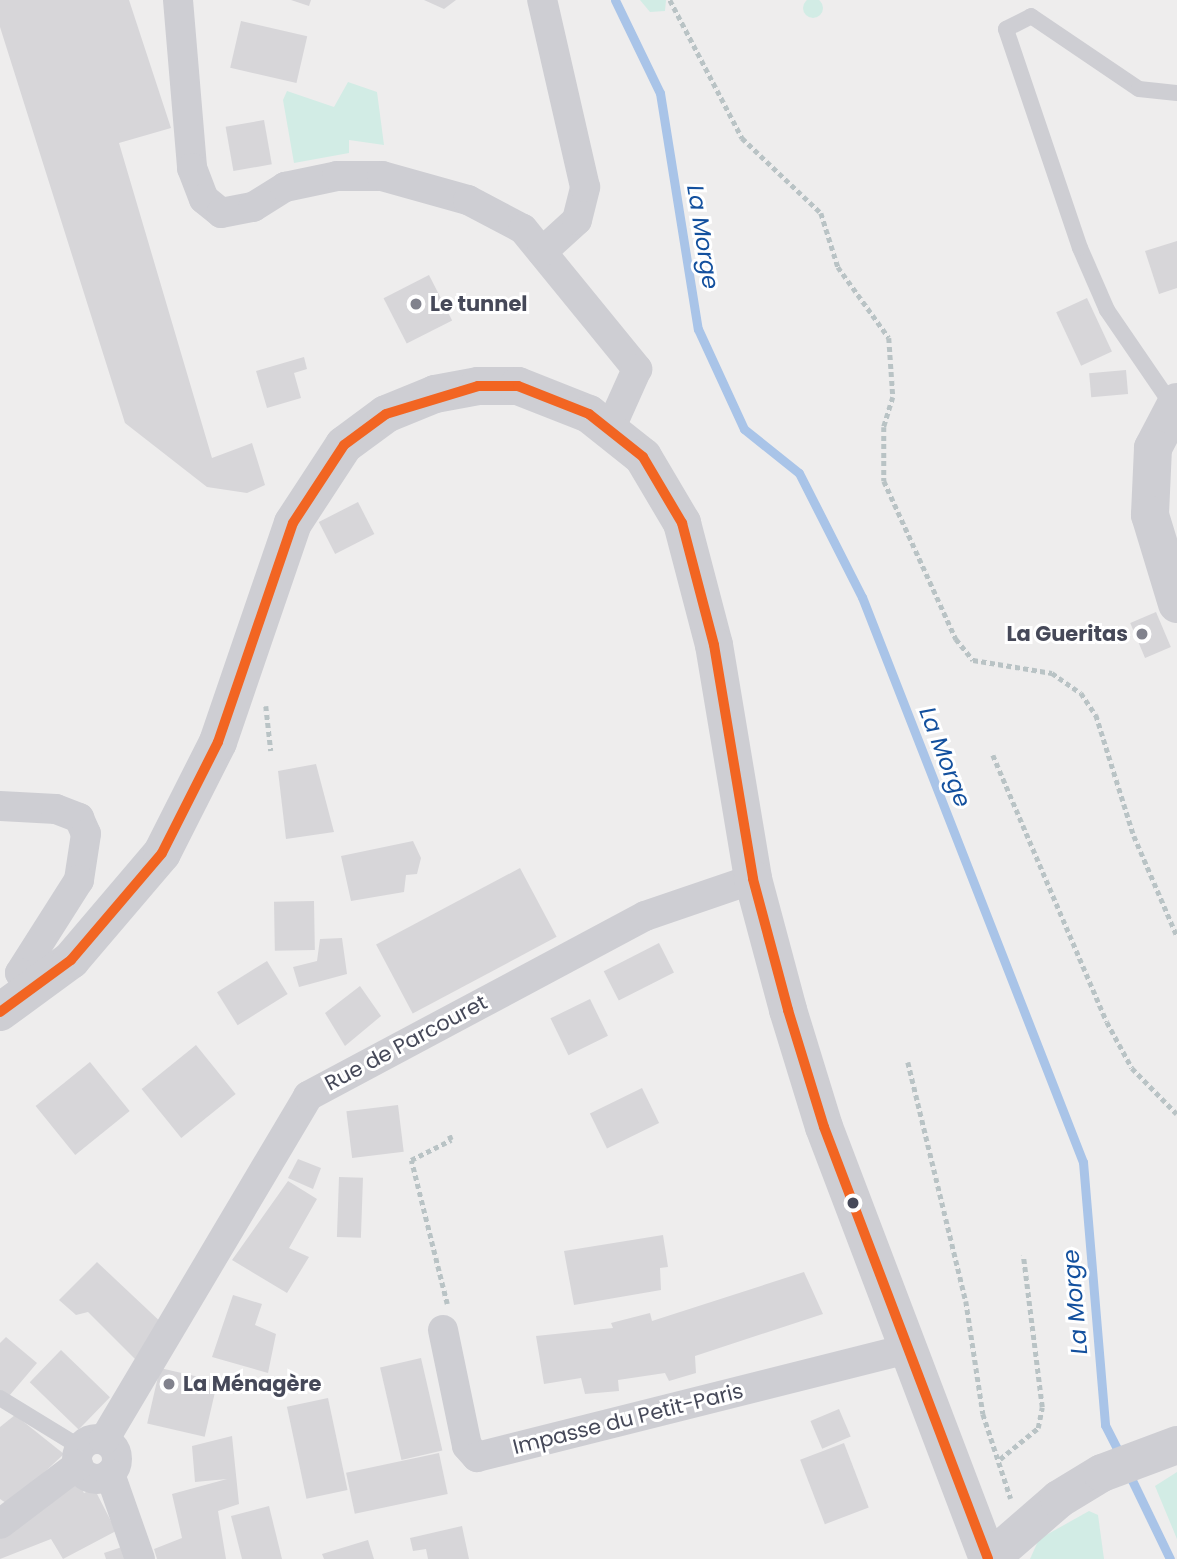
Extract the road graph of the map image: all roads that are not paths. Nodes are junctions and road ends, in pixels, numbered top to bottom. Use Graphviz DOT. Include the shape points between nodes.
graph roads {
  1 [pos="178,0"];
  2 [pos="542,0"];
  3 [pos="1177,93"];
  4 [pos="542,252"];
  5 [pos="1175,405"];
  6 [pos="611,427"];
  7 [pos="1177,604"];
  8 [pos="0,806"];
  9 [pos="753,879"];
  10 [pos="32,990"];
  11 [pos="0,1012"];
  12 [pos="443,1330"];
  13 [pos="908,1349"];
  14 [pos="0,1398"];
  15 [pos="1169,1448"];
  16 [pos="88,1451"];
  17 [pos="0,1524"];
  18 [pos="998,1551"];
  19 [pos="140,1559"];
  1 -- 4 [label="street" via="192,168 204,199 221,213 253,207 285,187 337,176 382,176 457,196 523,229"];
  2 -- 4 [label="street" via="585,187 577,220"];
  3 -- 5 [label="lane" via="1139,89 1031,16 1006,29 1080,248 1113,320"];
  4 -- 6 [label="street" via="637,369"];
  5 -- 7 [label="street" via="1153,448 1150,515"];
  6 -- 9 [label="street" via="664,487 690,548 714,645"];
  6 -- 10 [label="street" via="554,397 518,386 478,386 435,394 386,414 344,445 293,523 218,742 168,843 108,923"];
  8 -- 10 [label="street" via="57,809 79,818 86,834 79,880 20,973"];
  9 -- 13 [label="street" via="824,1127"];
  9 -- 16 [label="street, Rue de Parcouret" via="645,916 309,1096"];
  10 -- 11 [label="street"];
  12 -- 13 [label="street, Impasse du Petit-Paris" via="467,1446 477,1457"];
  13 -- 18 [label="street"];
  14 -- 16 [label="lane"];
  15 -- 18 [label="street" via="1102,1473"];
  16 -- 17 [label="street"];
  16 -- 19 [label="street" via="91,1478 110,1474"];
}
